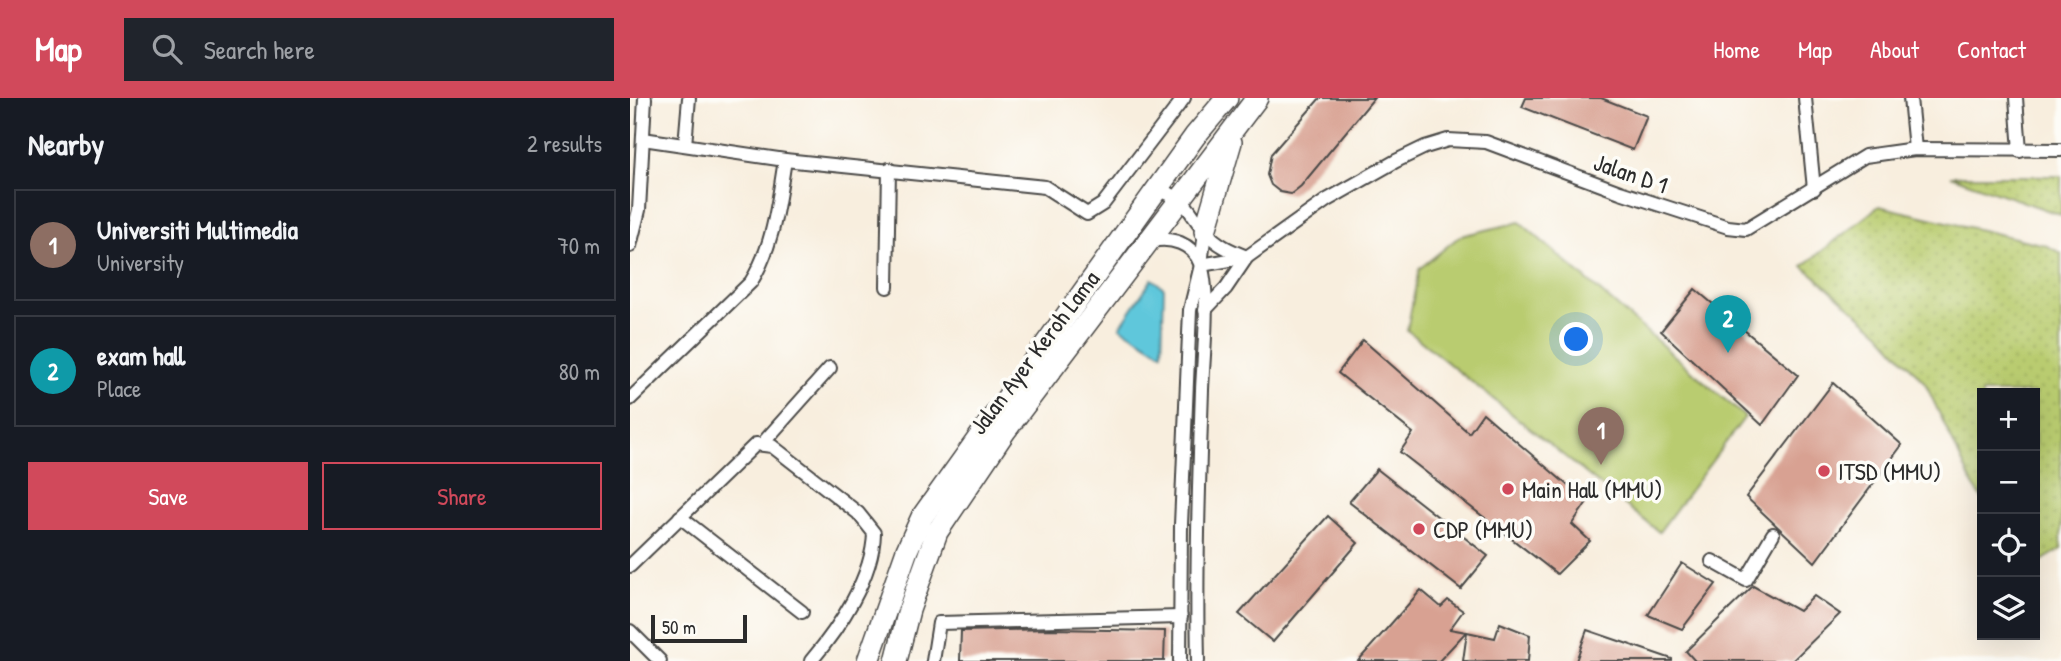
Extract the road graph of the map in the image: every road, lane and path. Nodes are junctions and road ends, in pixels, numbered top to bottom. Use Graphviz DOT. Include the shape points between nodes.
graph roads {
  1 [pos="645,98"];
  2 [pos="689,98"];
  3 [pos="1184,98"];
  4 [pos="1227,98"];
  5 [pos="1257,98"];
  6 [pos="1805,98"];
  7 [pos="1910,98"];
  8 [pos="2016,98"];
  9 [pos="1236,127"];
  10 [pos="643,139"];
  11 [pos="685,145"];
  12 [pos="1915,149"];
  13 [pos="2061,150"];
  14 [pos="2020,151"];
  15 [pos="785,160"];
  16 [pos="889,170"];
  17 [pos="1814,189"];
  18 [pos="1153,197"];
  19 [pos="1182,199"];
  20 [pos="1205,231"];
  21 [pos="1152,241"];
  22 [pos="630,246"];
  23 [pos="1247,257"];
  24 [pos="1201,265"];
  25 [pos="887,287"];
  26 [pos="1205,310"];
  27 [pos="830,368"];
  28 [pos="630,399"];
  29 [pos="763,443"];
  30 [pos="680,517"];
  31 [pos="1773,534"];
  32 [pos="1712,561"];
  33 [pos="630,566"];
  34 [pos="802,612"];
  35 [pos="1181,617"];
  36 [pos="630,631"];
  37 [pos="660,661"];
  38 [pos="811,661"];
  39 [pos="868,661"];
  40 [pos="897,661"];
  41 [pos="933,661"];
  42 [pos="1180,661"];
  43 [pos="1198,661"];
  1 -- 10 [label="street"];
  2 -- 11 [label="street"];
  3 -- 16 [label="street" via="1103,204 1087,214 1045,187"];
  4 -- 18 [label="main road, Jalan Ayer Keroh Lama"];
  5 -- 9 [label="main road, Jalan Ayer Keroh Lama"];
  6 -- 17 [label="street"];
  7 -- 12 [label="street"];
  8 -- 14 [label="street"];
  9 -- 19 [label="main road, Jalan Ayer Keroh Lama"];
  9 -- 20 [label="main road"];
  10 -- 11 [label="street"];
  10 -- 22 [label="street" via="639,210"];
  11 -- 15 [label="street"];
  12 -- 14 [label="street, Jalan D 1"];
  12 -- 17 [label="street, Jalan D 1" via="1865,156"];
  13 -- 14 [label="street, Jalan D 1"];
  15 -- 16 [label="street"];
  15 -- 28 [label="street" via="765,258 751,282"];
  16 -- 25 [label="street"];
  17 -- 23 [label="street, Jalan D 1" via="1755,226 1736,229 1486,142 1448,141 1424,147 1327,200"];
  18 -- 19 [label="street" via="1161,192"];
  18 -- 39 [label="main road, Jalan Ayer Keroh Lama" via="922,517"];
  19 -- 20 [label="street"];
  19 -- 21 [label="main road, Jalan Ayer Keroh Lama"];
  20 -- 23 [label="street" via="1224,248"];
  20 -- 24 [label="street"];
  21 -- 24 [label="street" via="1177,241"];
  21 -- 40 [label="main road, Jalan Ayer Keroh Lama" via="1005,431 937,532 909,610"];
  23 -- 24 [label="street, Jalan D 1"];
  23 -- 26 [label="street"];
  24 -- 26 [label="street"];
  24 -- 35 [label="street" via="1190,310"];
  26 -- 43 [label="street" via="1197,525"];
  27 -- 29 [label="street"];
  29 -- 30 [label="street" via="756,444"];
  29 -- 38 [label="street" via="858,513 874,533 874,548 857,590"];
  30 -- 33 [label="street"];
  30 -- 34 [label="street"];
  31 -- 32 [label="street" via="1746,580"];
  35 -- 41 [label="street" via="939,623"];
  35 -- 42 [label="street"];
  36 -- 37 [label="street"];
}
